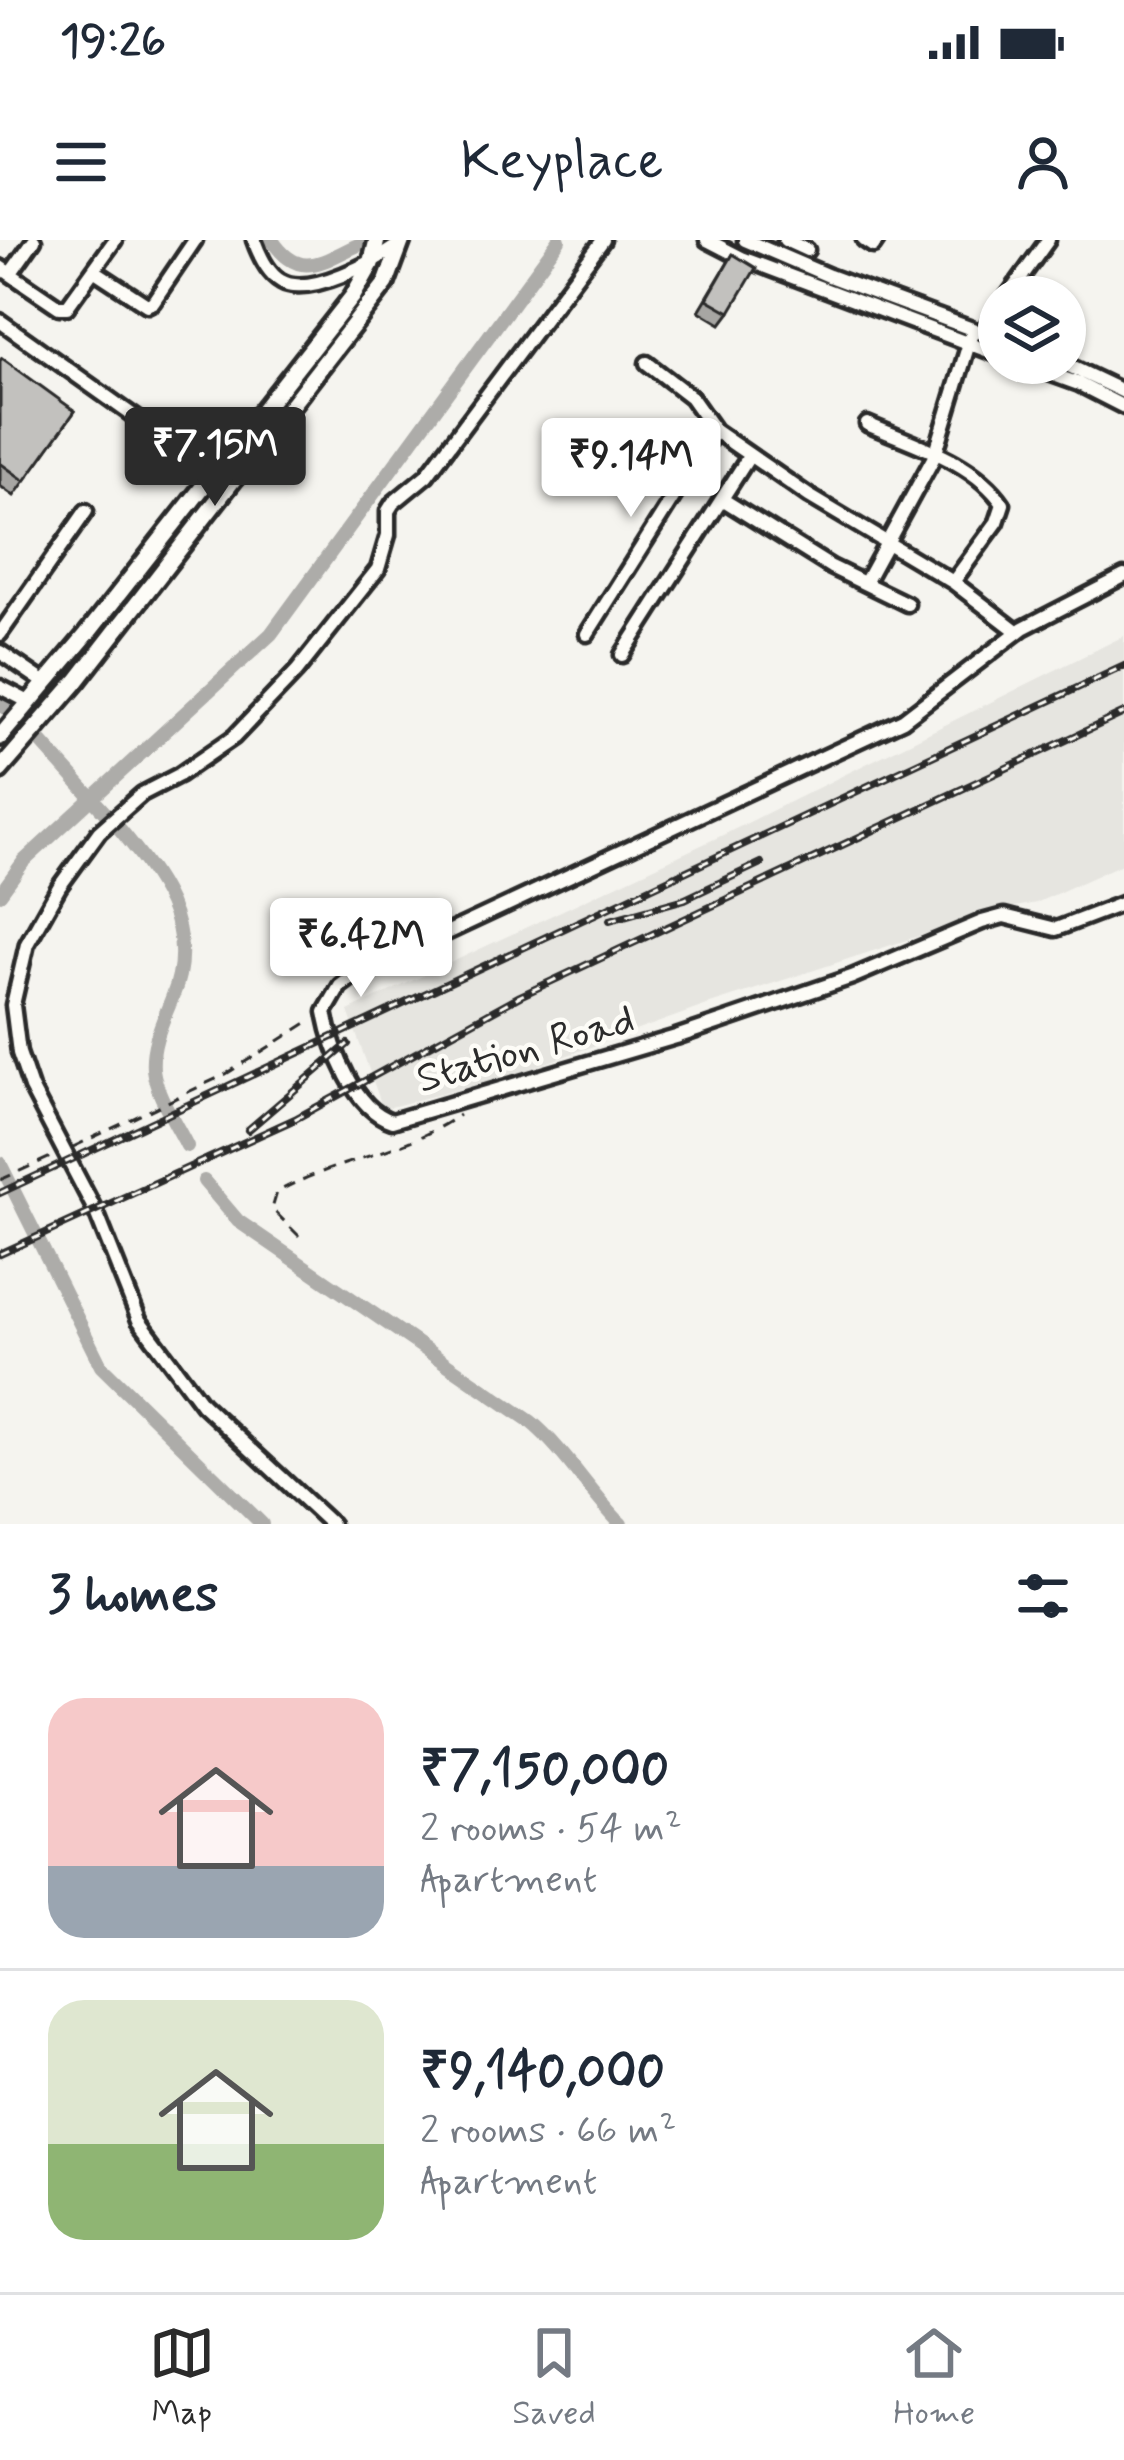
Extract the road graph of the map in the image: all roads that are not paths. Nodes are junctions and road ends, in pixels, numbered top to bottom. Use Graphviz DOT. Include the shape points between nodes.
graph roads {
  1 [pos="34,240"];
  2 [pos="115,240"];
  3 [pos="195,240"];
  4 [pos="254,240"];
  5 [pos="603,240"];
  6 [pos="707,240"];
  7 [pos="746,240"];
  8 [pos="784,240"];
  9 [pos="864,240"];
  10 [pos="877,240"];
  11 [pos="1048,240"];
  12 [pos="402,242"];
  13 [pos="807,250"];
  14 [pos="374,252"];
  15 [pos="5,271"];
  16 [pos="94,271"];
  17 [pos="1022,276"];
  18 [pos="0,321"];
  19 [pos="978,332"];
  20 [pos="975,335"];
  21 [pos="978,336"];
  22 [pos="978,338"];
  23 [pos="647,363"];
  24 [pos="1086,374"];
  25 [pos="1079,384"];
  26 [pos="1124,392"];
  27 [pos="1124,407"];
  28 [pos="867,424"];
  29 [pos="716,431"];
  30 [pos="935,454"];
  31 [pos="750,455"];
  32 [pos="212,471"];
  33 [pos="722,499"];
  34 [pos="86,511"];
  35 [pos="887,544"];
  36 [pos="1124,576"];
  37 [pos="865,583"];
  38 [pos="953,583"];
  39 [pos="907,604"];
  40 [pos="1018,632"];
  41 [pos="0,634"];
  42 [pos="587,634"];
  43 [pos="0,652"];
  44 [pos="622,655"];
  45 [pos="44,682"];
  46 [pos="0,687"];
  47 [pos="29,702"];
  48 [pos="0,737"];
  49 [pos="0,770"];
  50 [pos="1124,903"];
  51 [pos="331,1524"];
  1 -- 15 [label="street"];
  2 -- 16 [label="street"];
  3 -- 16 [label="street" via="147,305"];
  4 -- 14 [label="street" via="272,271 292,284 309,284"];
  5 -- 51 [label="street" via="428,475 393,503 379,569 364,592 234,737 142,794 99,832 40,917 19,971 19,1053 139,1320 202,1404"];
  6 -- 20 [label="street"];
  7 -- 20 [label="street"];
  8 -- 13 [label="street"];
  9 -- 10 [label="street"];
  11 -- 17 [label="street"];
  12 -- 14 [label="street"];
  12 -- 49 [label="main road" via="386,283"];
  14 -- 32 [label="main road" via="353,296"];
  15 -- 16 [label="street" via="62,308"];
  18 -- 32 [label="street"];
  19 -- 20 [label="street"];
  20 -- 21 [label="street"];
  20 -- 22 [label="street"];
  20 -- 30 [label="street"];
  23 -- 29 [label="street" via="691,397"];
  24 -- 26 [label="street"];
  25 -- 27 [label="street"];
  28 -- 30 [label="street"];
  29 -- 31 [label="street"];
  29 -- 42 [label="street"];
  30 -- 35 [label="street"];
  30 -- 38 [label="street" via="984,481 1003,504"];
  31 -- 33 [label="street"];
  31 -- 35 [label="street"];
  32 -- 45 [label="main road"];
  33 -- 37 [label="street"];
  33 -- 44 [label="street"];
  34 -- 41 [label="street"];
  35 -- 37 [label="street"];
  35 -- 38 [label="street"];
  36 -- 40 [label="street"];
  37 -- 39 [label="street"];
  38 -- 40 [label="street"];
  40 -- 50 [label="street, Station Road" via="903,719 352,977 329,1000 330,1041 370,1111 392,1120 676,1037 982,922 1004,916 1056,929"];
  43 -- 45 [label="street"];
  45 -- 47 [label="main road"];
  46 -- 47 [label="street"];
  47 -- 48 [label="main road"];
}
